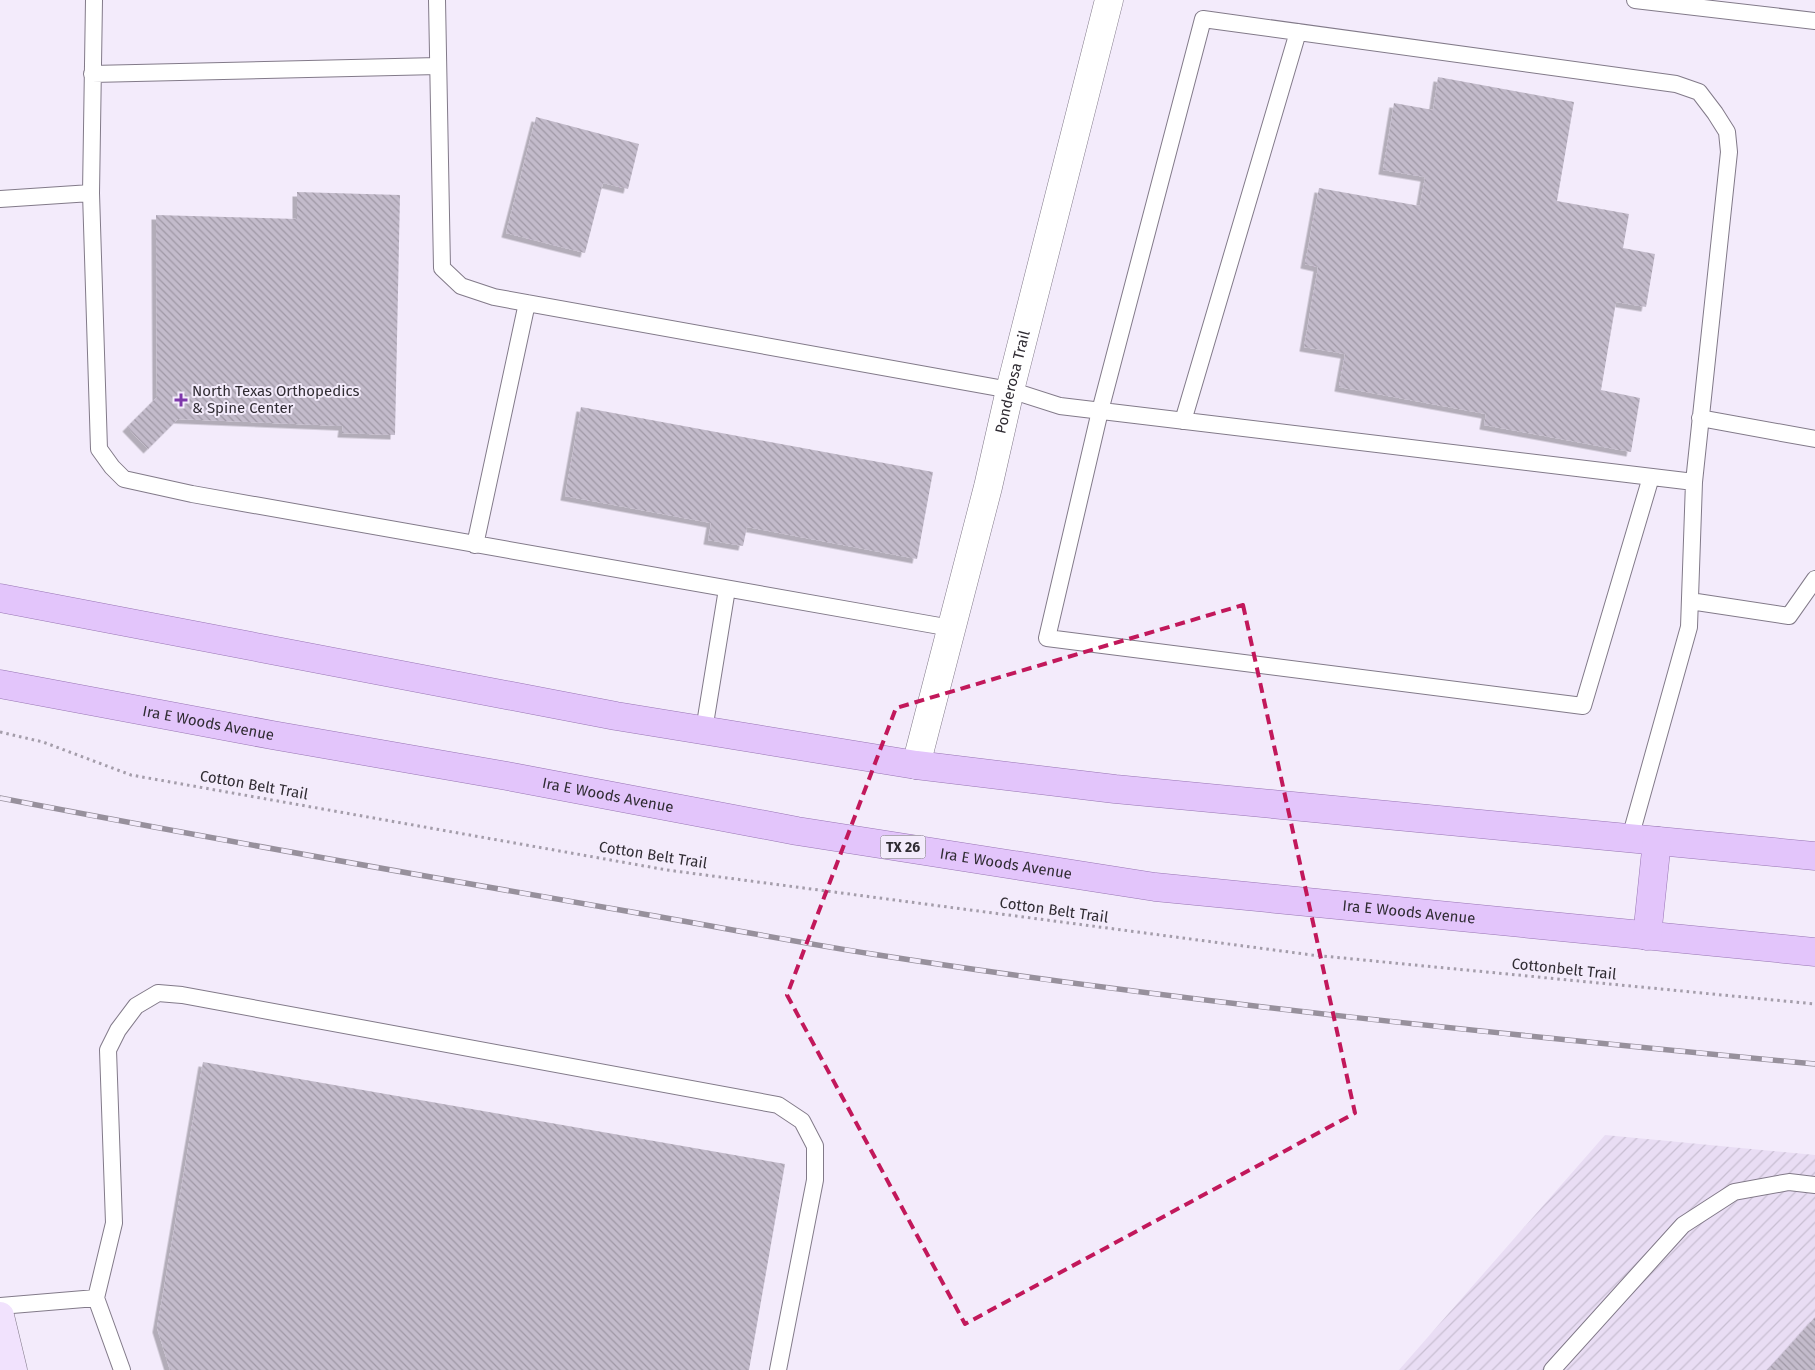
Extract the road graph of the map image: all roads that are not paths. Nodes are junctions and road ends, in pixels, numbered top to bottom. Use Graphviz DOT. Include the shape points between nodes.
graph roads {
  1 [pos="94,0"];
  2 [pos="437,0"];
  3 [pos="1109,0"];
  4 [pos="1634,0"];
  5 [pos="1815,21"];
  6 [pos="1298,32"];
  7 [pos="438,66"];
  8 [pos="92,74"];
  9 [pos="91,193"];
  10 [pos="0,199"];
  11 [pos="527,303"];
  12 [pos="1010,390"];
  13 [pos="1100,411"];
  14 [pos="1700,418"];
  15 [pos="1183,421"];
  16 [pos="1815,439"];
  17 [pos="1651,477"];
  18 [pos="1694,482"];
  19 [pos="475,545"];
  20 [pos="1815,579"];
  21 [pos="727,589"];
  22 [pos="0,598"];
  23 [pos="1690,601"];
  24 [pos="951,628"];
  25 [pos="0,684"];
  26 [pos="704,730"];
  27 [pos="916,765"];
  28 [pos="1630,838"];
  29 [pos="1657,841"];
  30 [pos="1815,856"];
  31 [pos="1647,936"];
  32 [pos="1815,952"];
  33 [pos="1815,1185"];
  34 [pos="96,1298"];
  35 [pos="0,1306"];
  36 [pos="0,1316"];
  37 [pos="12,1370"];
  38 [pos="122,1370"];
  39 [pos="778,1370"];
  40 [pos="1552,1370"];
  1 -- 8 [label="lane"];
  2 -- 7 [label="lane"];
  3 -- 12 [label="street, Ponderosa Trail"];
  4 -- 5 [label="lane"];
  6 -- 13 [label="lane" via="1203,19"];
  6 -- 14 [label="lane" via="1676,84 1699,92 1727,132 1729,152"];
  6 -- 15 [label="lane"];
  7 -- 8 [label="lane"];
  7 -- 11 [label="lane" via="442,268 461,286"];
  8 -- 9 [label="lane"];
  9 -- 10 [label="lane"];
  9 -- 19 [label="lane" via="99,449 124,480"];
  11 -- 12 [label="lane"];
  11 -- 19 [label="lane"];
  12 -- 13 [label="lane" via="1060,406"];
  12 -- 24 [label="street, Ponderosa Trail"];
  13 -- 15 [label="lane"];
  13 -- 17 [label="lane" via="1047,638 1583,706"];
  14 -- 16 [label="lane"];
  14 -- 18 [label="lane"];
  15 -- 17 [label="lane"];
  17 -- 18 [label="lane"];
  18 -- 23 [label="lane"];
  19 -- 21 [label="lane"];
  20 -- 23 [label="lane" via="1789,616"];
  21 -- 24 [label="lane"];
  21 -- 26 [label="lane"];
  22 -- 26 [label="main road"];
  23 -- 28 [label="lane" via="1689,627"];
  24 -- 27 [label="street, Ponderosa Trail"];
  25 -- 31 [label="main road, Ira E Woods Avenue / TX 26" via="797,831 1155,887"];
  26 -- 27 [label="main road"];
  27 -- 28 [label="main road" via="1115,789"];
  28 -- 29 [label="main road"];
  29 -- 30 [label="main road"];
  29 -- 31 [label="main road"];
  31 -- 32 [label="main road, Ira E Woods Avenue / TX 26"];
  33 -- 40 [label="lane" via="1789,1182 1734,1192 1683,1225"];
  34 -- 35 [label="lane"];
  34 -- 38 [label="lane"];
  34 -- 39 [label="lane" via="114,1223 108,1050 136,1006 158,993 182,995 778,1105 802,1121 815,1146 815,1180"];
  36 -- 37 [label="main road"];
}
